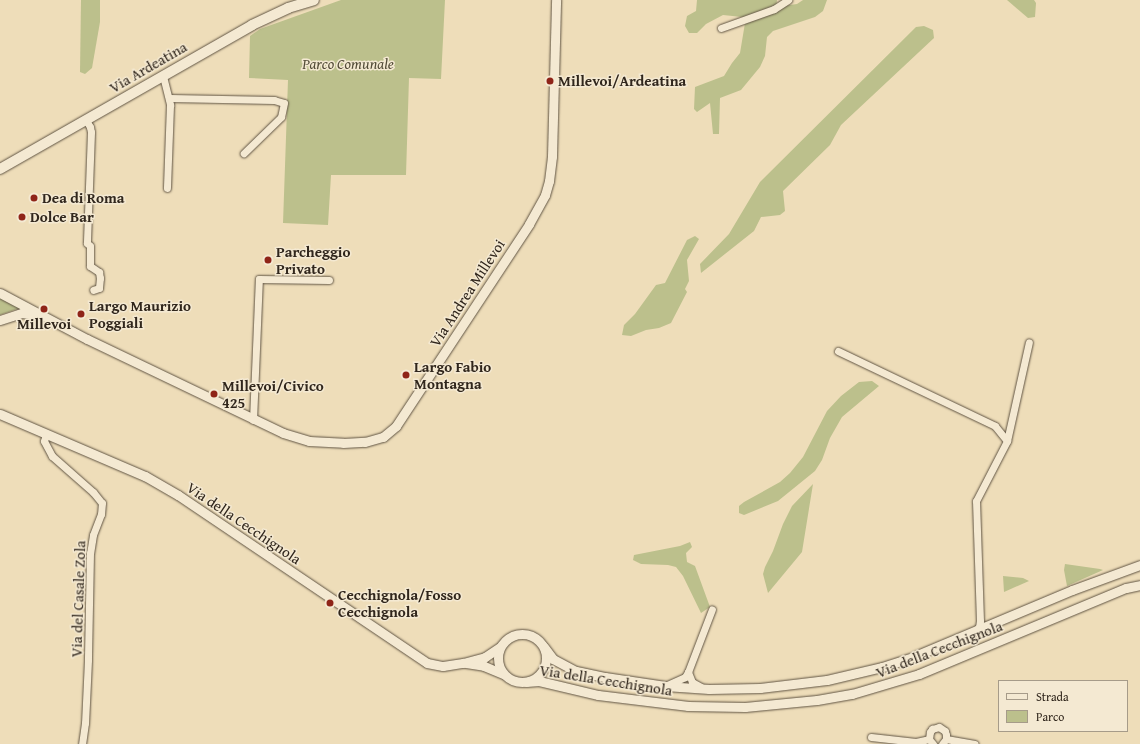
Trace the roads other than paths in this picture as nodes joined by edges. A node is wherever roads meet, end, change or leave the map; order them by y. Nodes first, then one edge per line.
1 (314, 0) edge
2 (556, 0) edge
3 (788, 0) edge
4 (721, 28) dead end
5 (163, 76) junction
6 (170, 98) junction
7 (86, 120) junction
8 (244, 153) dead end
9 (0, 169) edge
10 (167, 188) dead end
11 (329, 280) dead end
12 (92, 290) dead end
13 (0, 293) edge
14 (43, 317) junction
15 (0, 320) edge
16 (1029, 342) dead end
17 (838, 350) dead end
18 (0, 414) edge
19 (253, 420) junction
20 (46, 434) junction
21 (1007, 441) junction
22 (1140, 565) edge
23 (1140, 585) edge
24 (979, 606) junction
25 (712, 609) dead end
26 (995, 623) junction
27 (973, 633) junction
28 (500, 647) junction
29 (544, 647) junction
30 (463, 663) junction
31 (688, 672) junction
32 (503, 674) junction
33 (526, 682) junction
34 (665, 686) junction
35 (704, 688) junction
36 (872, 737) dead end
37 (944, 741) edge
38 (931, 742) edge
39 (82, 744) edge
40 (975, 744) edge

1 - 5 main road, Via Ardeatina
2 - 19 street, Via Andrea Millevoi
3 - 4 street
5 - 6 street
5 - 7 main road, Via Ardeatina
6 - 8 street
6 - 10 street
7 - 9 main road, Via Ardeatina
7 - 12 street
11 - 19 street
13 - 14 street, Via Andrea Millevoi
14 - 15 street
14 - 19 street, Via Andrea Millevoi
16 - 21 street
17 - 21 street
18 - 20 street, Via della Cecchignola
20 - 30 street, Via della Cecchignola
20 - 39 street, Via del Casale Zola
21 - 24 street
22 - 26 street, Via della Cecchignola
23 - 33 street, Via della Cecchignola
24 - 26 street
24 - 27 street
25 - 31 street
26 - 27 street, Via della Cecchignola
27 - 35 street, Via della Cecchignola
28 - 29 street
28 - 30 street, Via della Cecchignola
28 - 32 street
29 - 33 street
29 - 34 street, Via della Cecchignola
30 - 32 street, Via della Cecchignola
31 - 34 street
31 - 35 street
32 - 33 street
34 - 35 street, Via della Cecchignola
36 - 38 street
37 - 38 street
37 - 40 street

